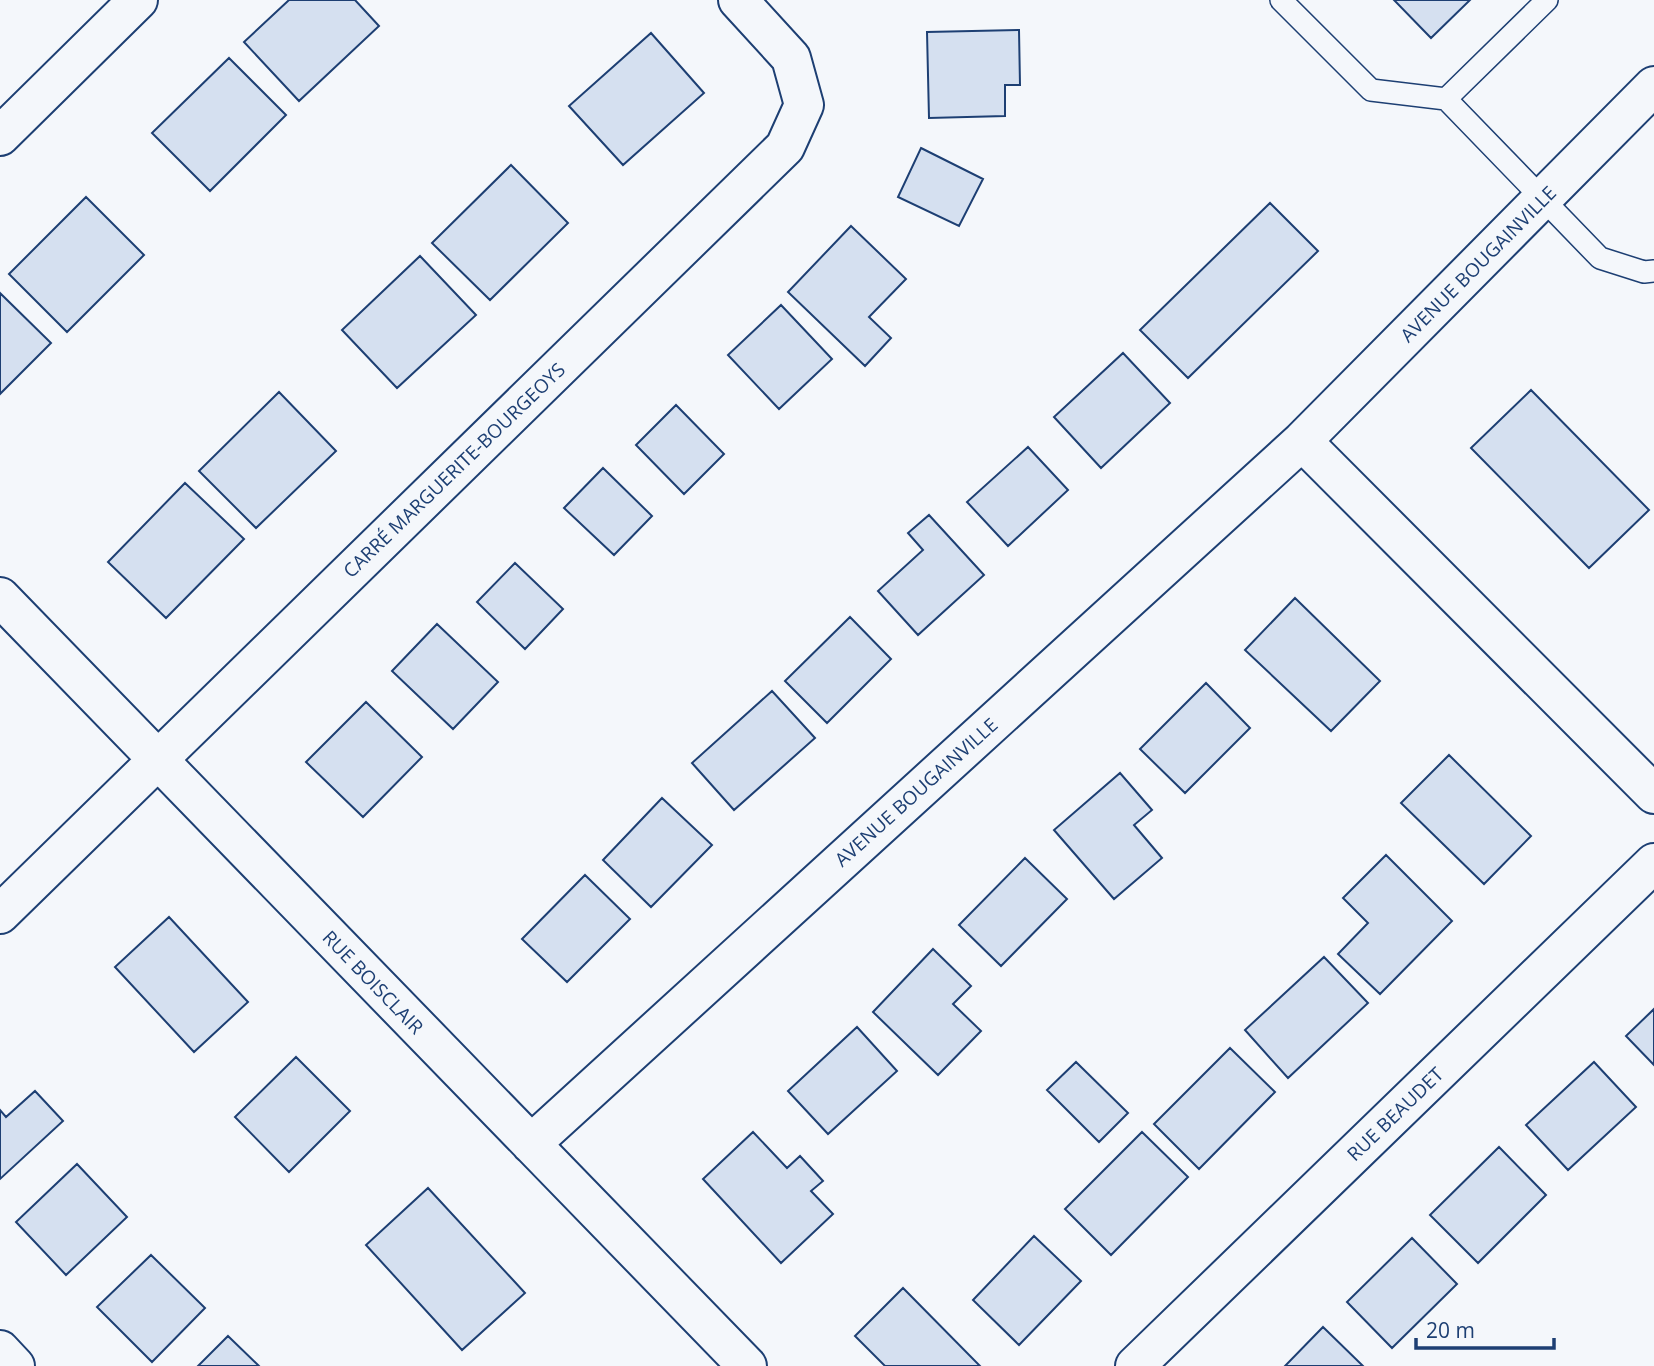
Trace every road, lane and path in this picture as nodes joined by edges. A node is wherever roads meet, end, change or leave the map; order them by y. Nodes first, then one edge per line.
1 (138, 0) edge
2 (738, 0) edge
3 (1281, 0) edge
4 (1548, 0) edge
5 (1654, 86) edge
6 (1446, 99) junction
7 (0, 136) edge
8 (1544, 200) junction
9 (1654, 271) edge
10 (1302, 441) junction
11 (0, 597) edge
12 (158, 759) junction
13 (1654, 794) edge
14 (1654, 863) edge
15 (0, 914) edge
16 (531, 1144) junction
17 (0, 1350) edge
18 (15, 1366) edge
19 (747, 1366) edge
20 (1135, 1366) edge

1 - 7 street
2 - 12 street, CARRÉ MARGUERITE-BOURGEOYS
3 - 6 lane
4 - 6 lane
5 - 8 street, AVENUE BOUGAINVILLE
6 - 8 lane
8 - 9 lane
8 - 10 street, AVENUE BOUGAINVILLE
10 - 13 street
10 - 16 street, AVENUE BOUGAINVILLE
11 - 12 street, RUE BOISCLAIR
12 - 15 street, CARRÉ MARGUERITE-BOURGEOYS
12 - 16 street, RUE BOISCLAIR
14 - 20 street, RUE BEAUDET
16 - 19 street, RUE BOISCLAIR
17 - 18 street

